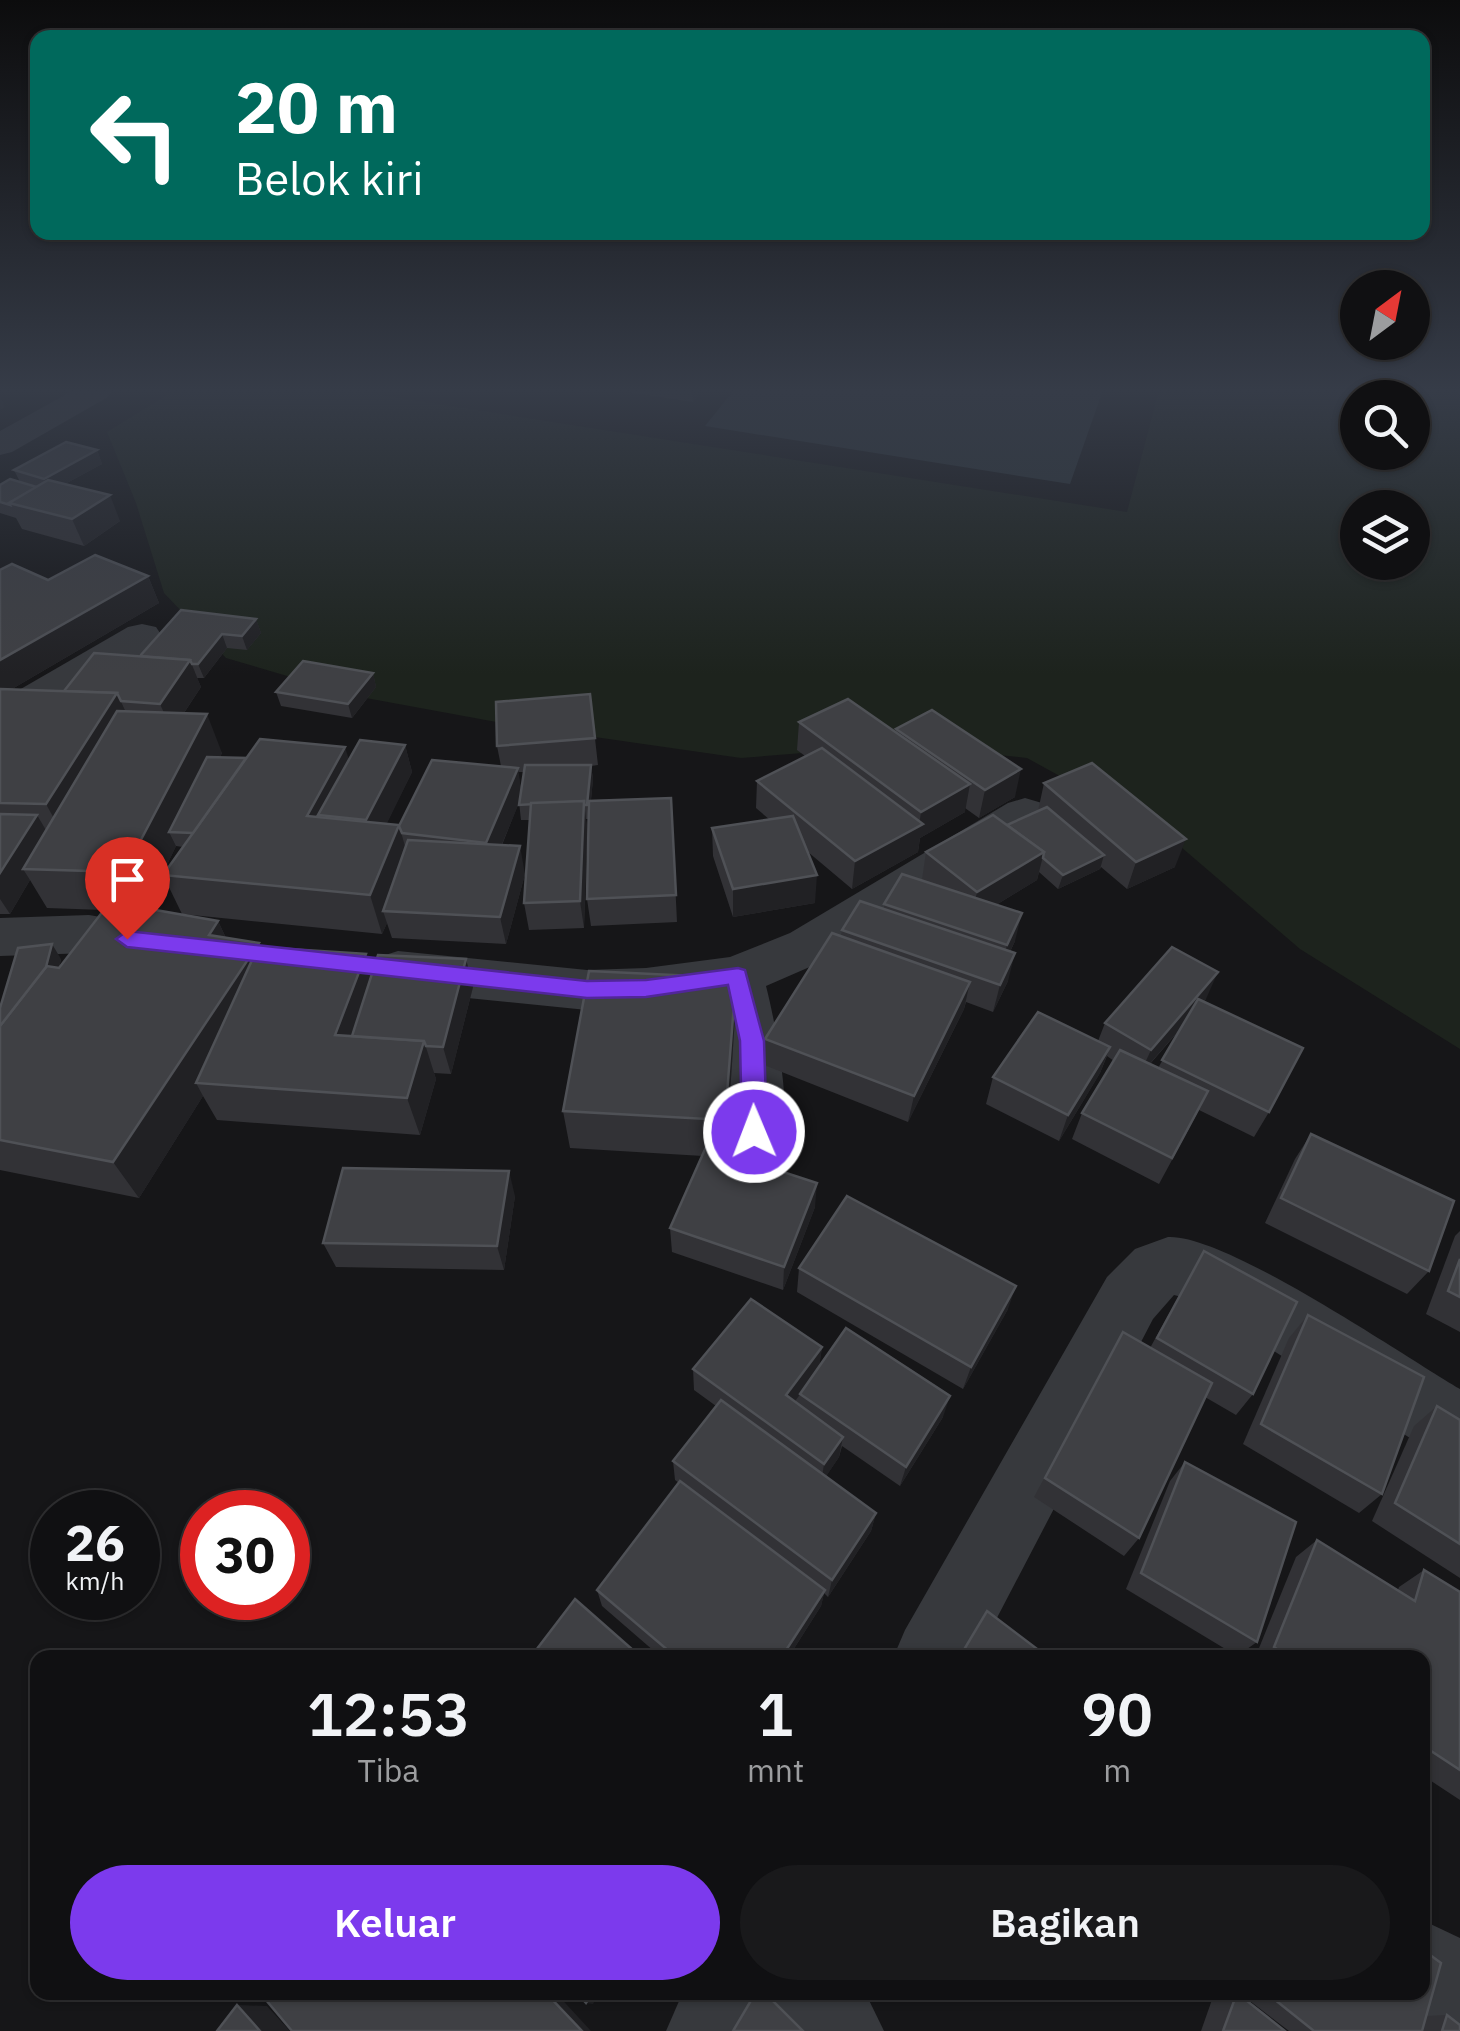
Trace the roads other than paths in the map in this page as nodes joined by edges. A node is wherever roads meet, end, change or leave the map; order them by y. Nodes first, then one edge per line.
1 (142, 636) dead end
2 (0, 719) edge
3 (1025, 814) edge
4 (0, 937) edge
5 (204, 948) edge
6 (356, 966) edge
7 (738, 976) junction
8 (755, 1161) edge
9 (1460, 1429) edge
10 (972, 1629) edge
11 (1430, 1973) edge
12 (1460, 1997) edge
13 (733, 2000) edge
14 (806, 2000) edge
15 (713, 2031) edge
16 (837, 2031) edge

1 - 2 street
3 - 7 street
4 - 5 street
6 - 7 street
7 - 8 street
9 - 10 street
11 - 12 street
13 - 15 street
14 - 16 street

